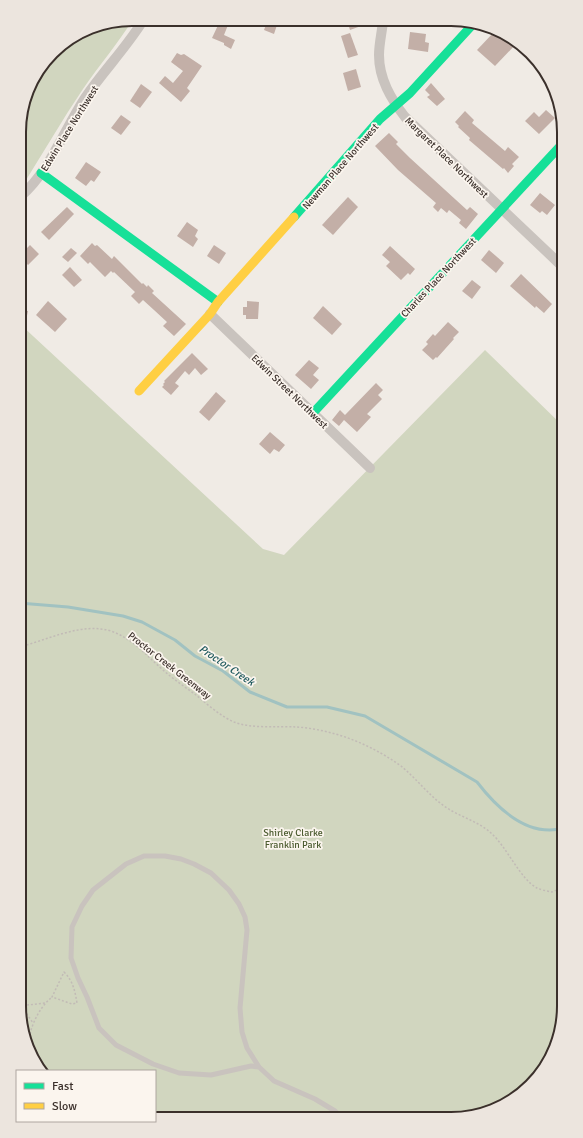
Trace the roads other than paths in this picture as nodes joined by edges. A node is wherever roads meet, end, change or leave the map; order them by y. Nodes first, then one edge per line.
1 (140, 26) edge
2 (382, 26) edge
3 (470, 28) edge
4 (397, 106) junction
5 (557, 149) edge
6 (41, 173) junction
7 (26, 190) edge
8 (501, 208) junction
9 (557, 261) edge
10 (218, 302) junction
11 (210, 314) junction
12 (139, 391) dead end
13 (313, 413) junction
14 (370, 468) dead end
15 (259, 1067) junction
16 (336, 1112) edge

1 - 6 street, Edwin Place Northwest
2 - 4 street, Margaret Place Northwest
3 - 4 street, Newman Place Northwest
4 - 8 street, Margaret Place Northwest
4 - 10 street, Newman Place Northwest
5 - 8 street, Charles Place Northwest
6 - 7 street, Edwin Place Northwest
6 - 10 street
8 - 9 street, Margaret Place Northwest
8 - 13 street, Charles Place Northwest
10 - 11 street, Newman Place Northwest
11 - 12 street, Newman Place Northwest
11 - 13 street, Edwin Street Northwest
13 - 14 street, Edwin Street Northwest
15 - 15 lane
15 - 16 lane

